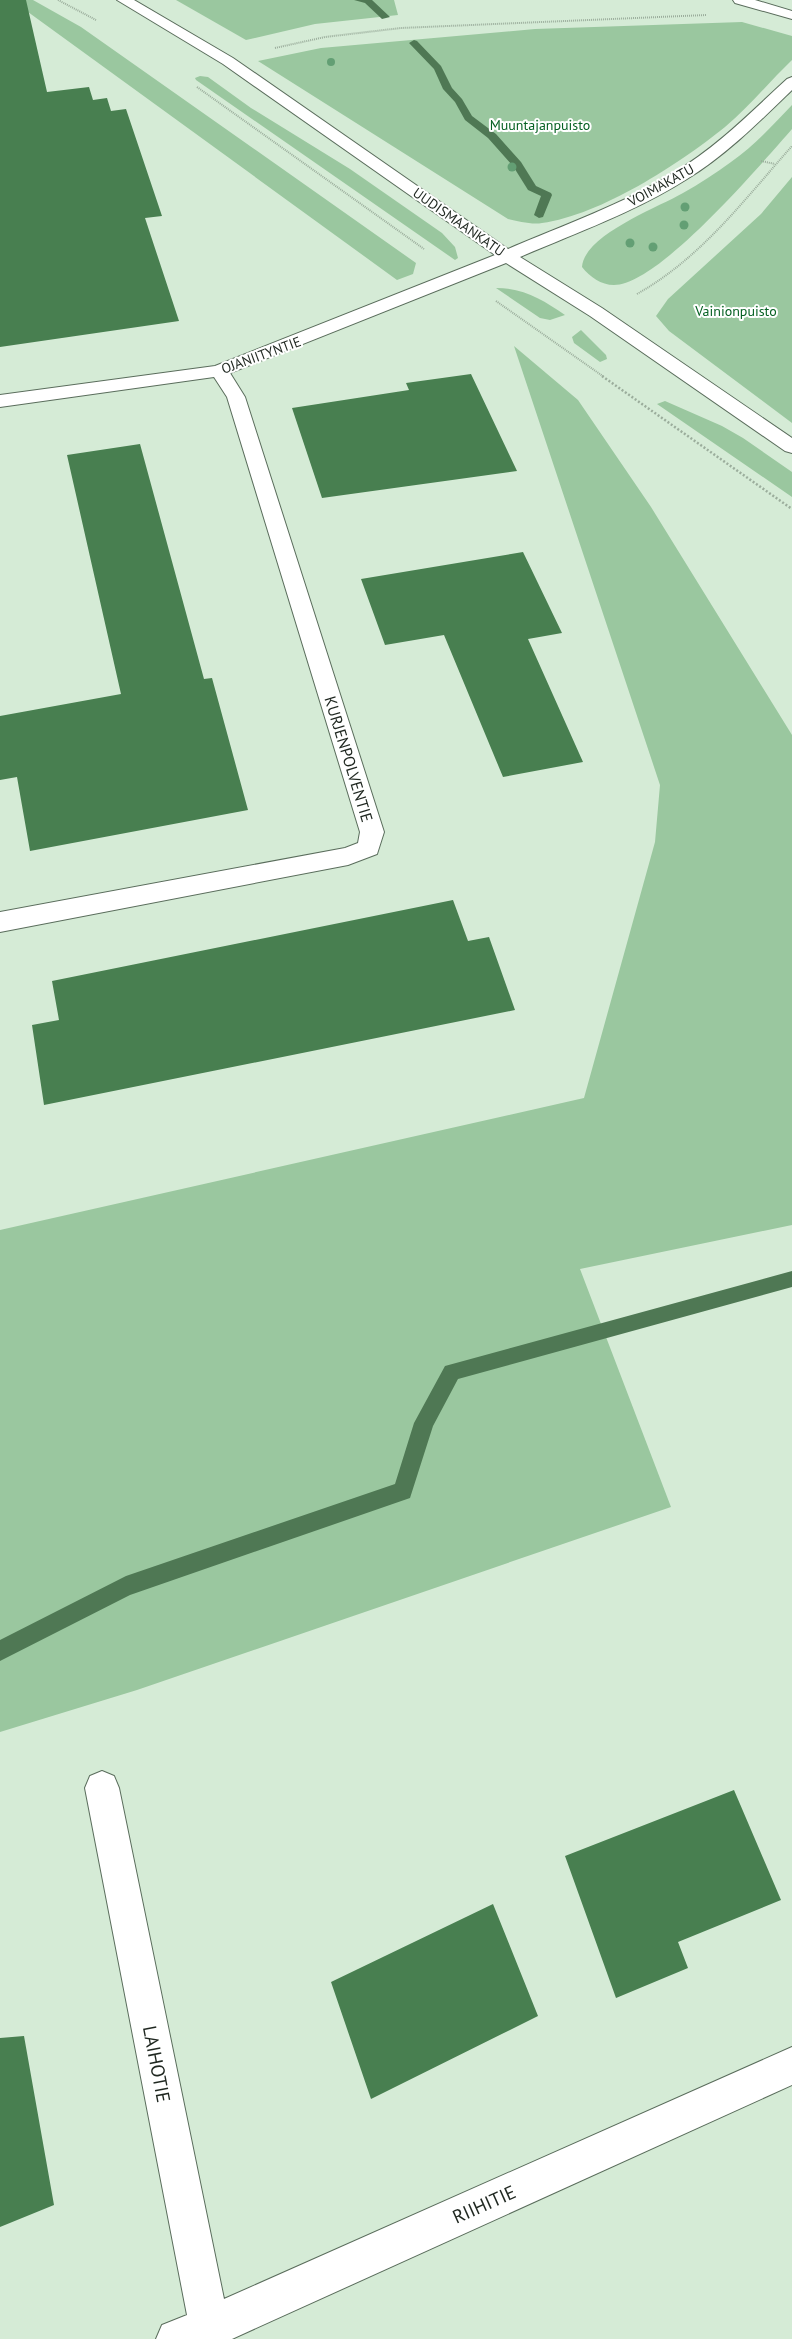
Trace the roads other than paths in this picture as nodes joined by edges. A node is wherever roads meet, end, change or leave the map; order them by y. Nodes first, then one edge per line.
1 (124, 0) edge
2 (740, 0) edge
3 (792, 14) edge
4 (792, 82) edge
5 (508, 257) junction
6 (219, 371) junction
7 (0, 401) edge
8 (792, 447) edge
9 (0, 922) edge
10 (102, 1788) dead end
11 (792, 2066) edge
12 (199, 2335) edge

1 - 5 street, UUDISMAANKATU
2 - 3 street
4 - 5 street, VOIMAKATU
5 - 6 street, OJANIITYNTIE
5 - 8 street, UUDISMAANKATU
6 - 7 street, OJANIITYNTIE
6 - 9 street, KURJENPOLVENTIE
10 - 12 street, LAIHOTIE
11 - 12 street, RIIHITIE

